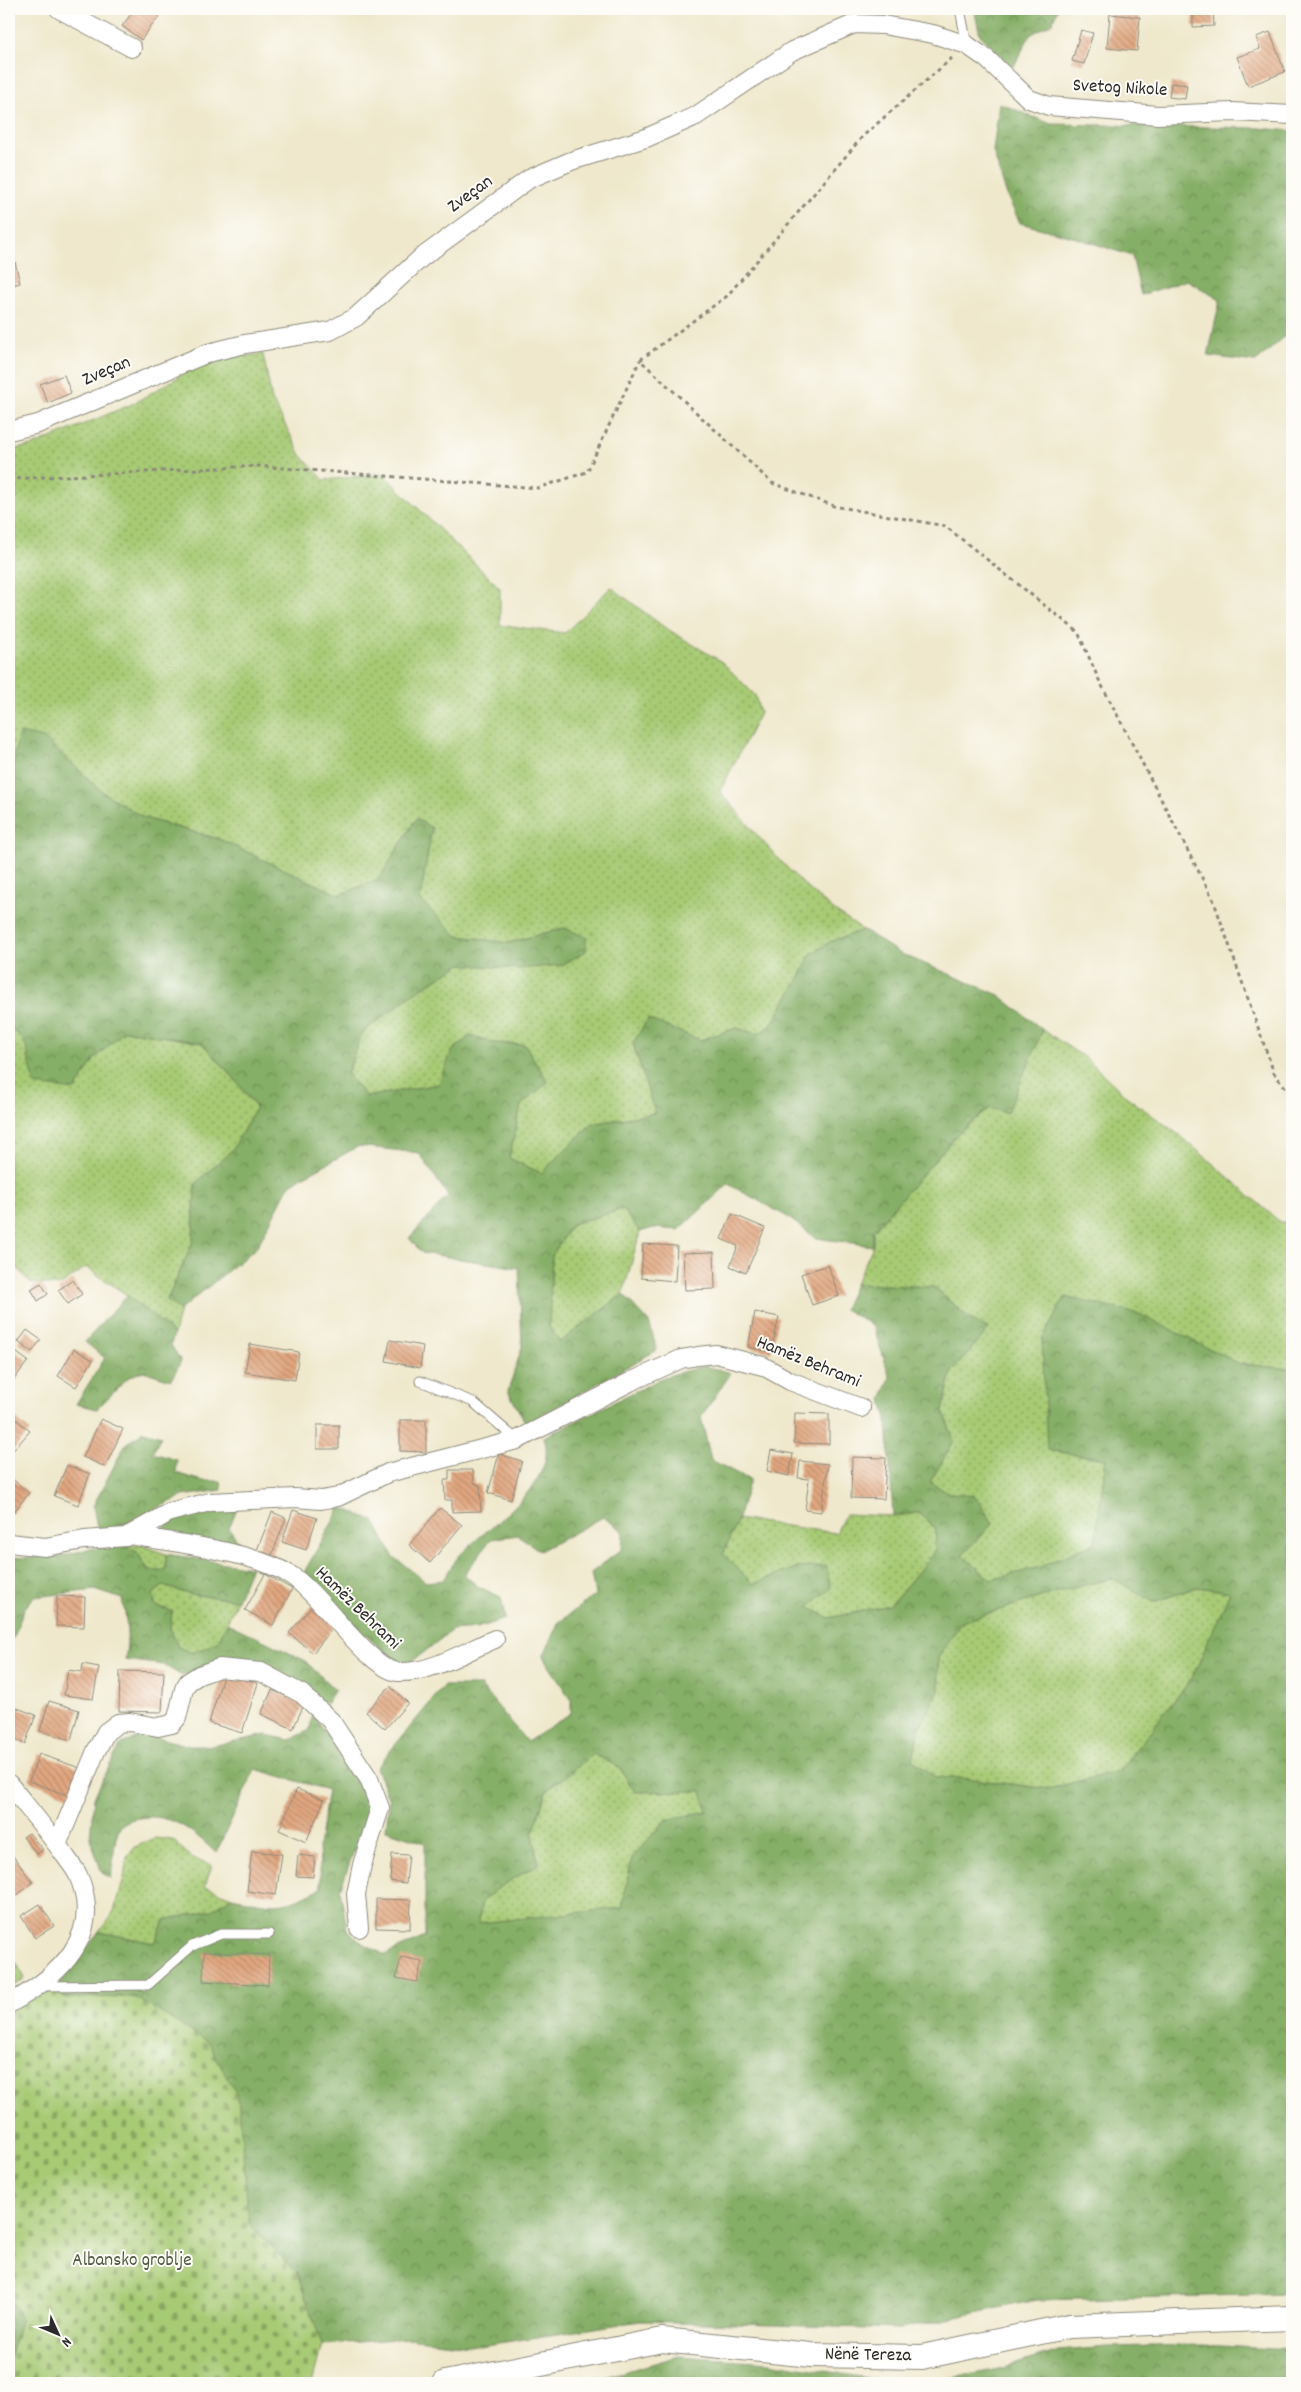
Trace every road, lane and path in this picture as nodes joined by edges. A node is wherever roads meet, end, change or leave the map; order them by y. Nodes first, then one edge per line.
1 (59, 9) edge
2 (960, 9) edge
3 (967, 45) junction
4 (132, 48) dead end
5 (1292, 115) edge
6 (640, 360) junction
7 (9, 431) edge
8 (9, 479) edge
9 (1292, 1096) edge
10 (420, 1381) dead end
11 (861, 1408) dead end
12 (517, 1440) junction
13 (129, 1535) junction
14 (9, 1543) edge
15 (495, 1639) dead end
16 (10, 1787) edge
17 (57, 1845) junction
18 (359, 1928) dead end
19 (269, 1934) dead end
20 (36, 1986) junction
21 (9, 2004) edge
22 (1292, 2318) edge
23 (445, 2383) edge

1 - 4 street
2 - 3 lane
3 - 5 street, Svetog Nikole
3 - 6 path
3 - 7 street, Zveçan
6 - 8 path
6 - 9 path
10 - 12 lane
11 - 12 street, Hamëz Behrami
12 - 13 street, Hamëz Behrami
13 - 14 street, Hamëz Behrami
13 - 15 street, Hamëz Behrami
16 - 17 street
17 - 18 street
17 - 20 street
19 - 20 lane
20 - 21 street
22 - 23 main road, Nënë Tereza

